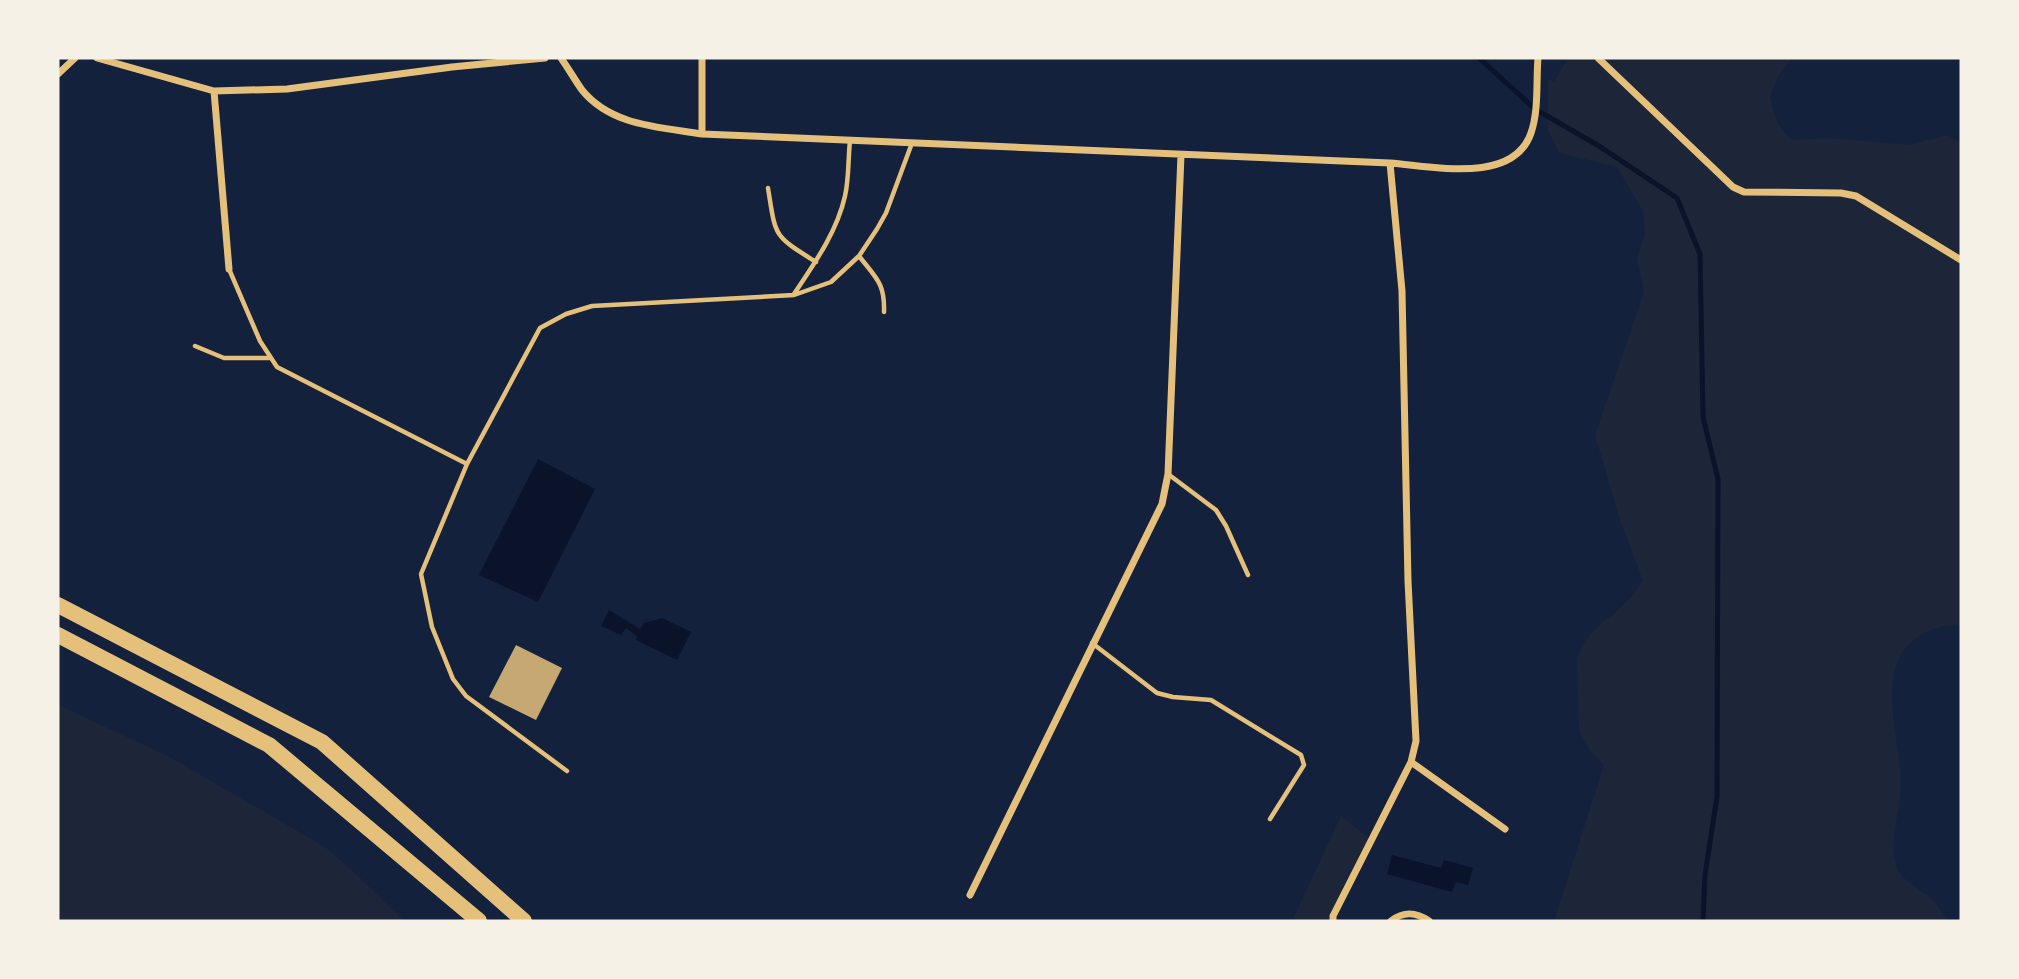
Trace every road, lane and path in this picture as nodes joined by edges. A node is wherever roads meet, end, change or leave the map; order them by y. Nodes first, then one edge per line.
1 (75, 58) edge
2 (97, 58) edge
3 (545, 58) edge
4 (561, 58) edge
5 (702, 58) edge
6 (1538, 58) edge
7 (1598, 58) edge
8 (58, 74) edge
9 (214, 92) junction
10 (702, 134) junction
11 (850, 141) junction
12 (912, 143) junction
13 (1181, 155) junction
14 (1390, 163) junction
15 (768, 188) dead end
16 (859, 256) junction
17 (1961, 260) edge
18 (816, 262) junction
19 (229, 269) joint
20 (794, 295) junction
21 (884, 312) dead end
22 (195, 346) dead end
23 (270, 358) junction
24 (467, 464) junction
25 (1168, 474) junction
26 (1248, 575) dead end
27 (58, 606) edge
28 (58, 635) edge
29 (1091, 643) junction
30 (1411, 762) junction
31 (567, 771) dead end
32 (1270, 820) dead end
33 (1505, 828) dead end
34 (970, 895) dead end
35 (478, 921) edge
36 (524, 921) edge
37 (1333, 921) edge
38 (1391, 921) edge
39 (1429, 921) edge

1 - 8 street
2 - 9 street
3 - 9 street
4 - 10 street
5 - 10 street
6 - 14 street
7 - 17 street
9 - 19 street
10 - 11 street
11 - 12 street
11 - 18 lane
12 - 13 street
12 - 16 lane
13 - 14 street
13 - 25 street
14 - 30 street
15 - 18 lane
16 - 20 lane
16 - 21 lane
18 - 20 lane
19 - 23 lane
20 - 24 lane
22 - 23 lane
23 - 24 lane
24 - 31 lane
25 - 26 lane
25 - 29 street
27 - 36 highway
28 - 35 highway
29 - 32 lane
29 - 34 street
30 - 33 street
30 - 37 street
38 - 39 street

